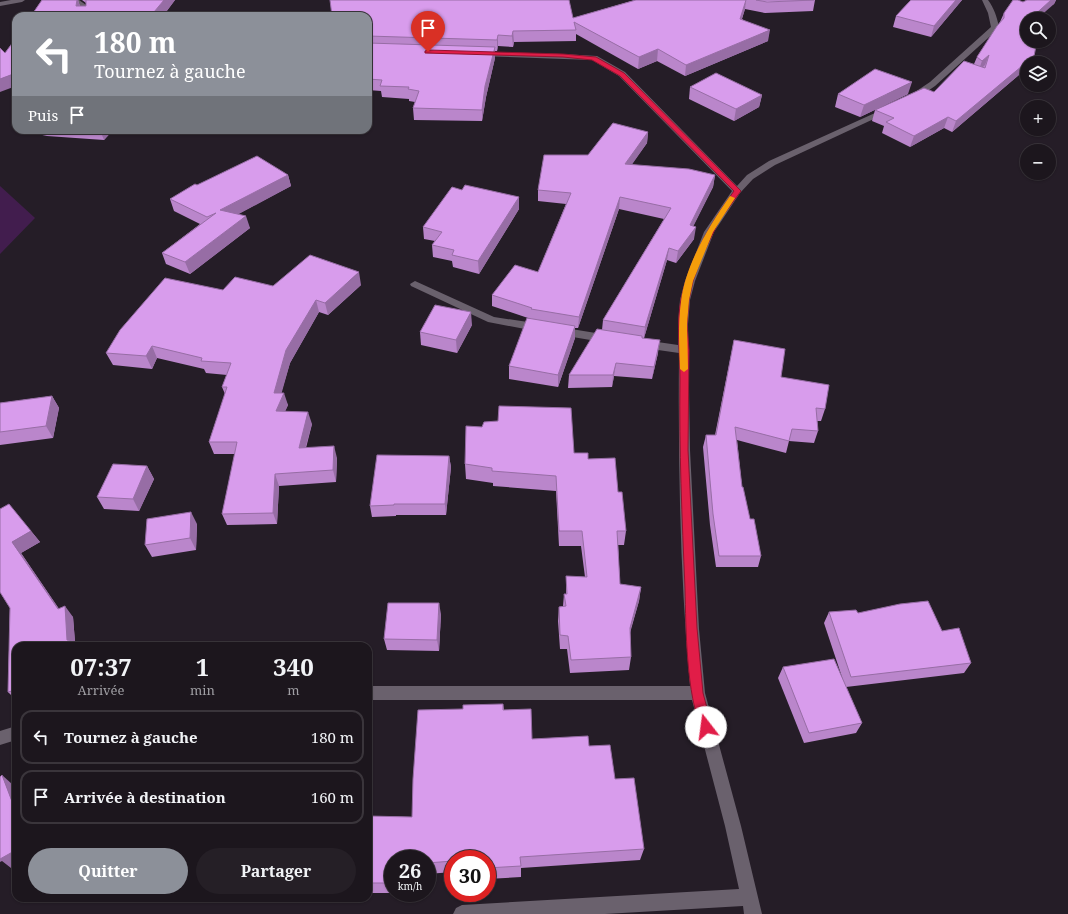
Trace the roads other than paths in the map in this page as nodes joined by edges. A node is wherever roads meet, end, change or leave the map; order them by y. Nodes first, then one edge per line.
1 (22, 0) edge
2 (74, 0) edge
3 (985, 0) edge
4 (0, 4) edge
5 (86, 12) edge
6 (472, 53) edge
7 (737, 191) junction
8 (415, 284) dead end
9 (618, 341) edge
10 (633, 343) edge
11 (684, 350) junction
12 (698, 693) junction
13 (372, 694) edge
14 (12, 734) edge
15 (0, 738) edge
16 (749, 897) junction
17 (462, 914) edge
18 (753, 914) edge

1 - 4 street
2 - 5 street
3 - 7 street
6 - 7 street
7 - 11 street
8 - 9 street
10 - 11 street
11 - 12 street
12 - 13 street
12 - 16 street
14 - 15 street
16 - 17 street
16 - 18 street

